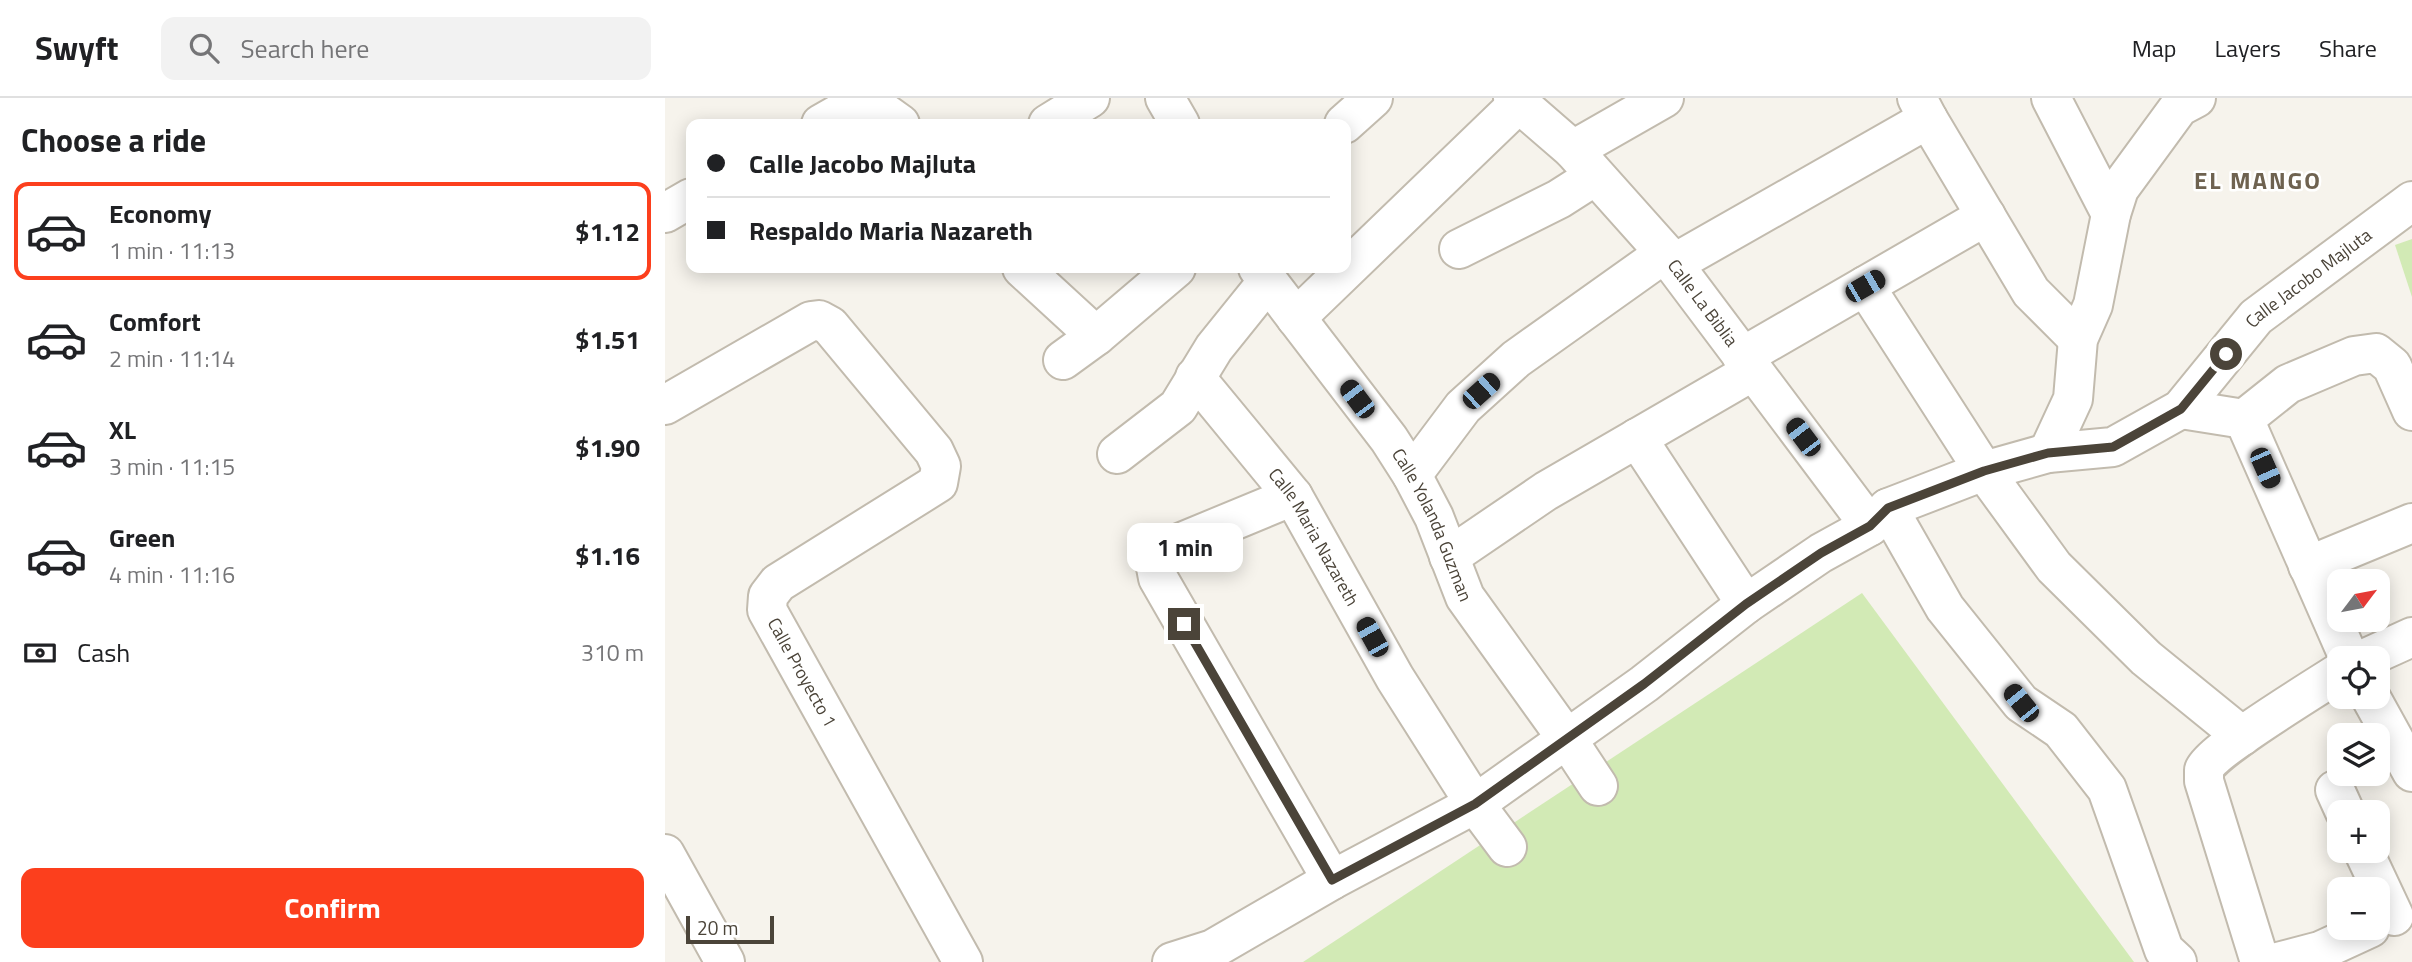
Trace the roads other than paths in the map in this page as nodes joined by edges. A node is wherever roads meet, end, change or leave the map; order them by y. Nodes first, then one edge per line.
1 (865, 98) edge
2 (1090, 98) edge
3 (1165, 98) edge
4 (1373, 98) edge
5 (2051, 98) edge
6 (2196, 98) edge
7 (1662, 99) edge
8 (1516, 100) edge
9 (1923, 109) edge
10 (2161, 111) edge
11 (829, 119) edge
12 (893, 119) edge
13 (1056, 119) edge
14 (1177, 119) edge
15 (1350, 119) edge
16 (1584, 163) junction
17 (686, 201) edge
18 (2412, 201) edge
19 (665, 213) edge
20 (2111, 214) junction
21 (1986, 216) junction
22 (1459, 249) dead end
23 (1669, 259) junction
24 (1351, 264) edge
25 (1027, 273) edge
26 (1163, 273) edge
27 (1341, 273) edge
28 (1263, 274) edge
29 (1865, 286) junction
30 (1296, 318) junction
31 (1096, 337) junction
32 (2078, 339) junction
33 (1063, 360) dead end
34 (1748, 364) junction
35 (1195, 377) junction
36 (665, 405) edge
37 (2181, 409) junction
38 (2412, 411) edge
39 (2244, 419) junction
40 (1637, 438) junction
41 (2048, 453) junction
42 (1117, 454) dead end
43 (1984, 471) junction
44 (1412, 475) junction
45 (1293, 496) junction
46 (1879, 517) junction
47 (2412, 523) edge
48 (1448, 557) junction
49 (2308, 566) junction
50 (1746, 604) junction
51 (2412, 638) edge
52 (2344, 646) edge
53 (2390, 648) edge
54 (2327, 680) edge
55 (2377, 709) edge
56 (2242, 736) junction
57 (1567, 739) junction
58 (2412, 772) edge
59 (1598, 786) dead end
60 (1475, 804) junction
61 (1507, 847) dead end
62 (665, 854) edge
63 (1332, 880) junction
64 (2343, 940) edge
65 (725, 962) edge
66 (963, 962) edge
67 (1172, 962) edge
68 (2177, 962) edge
69 (2260, 962) edge
70 (2279, 962) edge

1 - 11 street
1 - 12 street
2 - 13 street
3 - 14 street
4 - 15 street
5 - 20 street
6 - 10 street
7 - 16 street
8 - 16 street, Calle La Biblia
8 - 24 street
9 - 21 street
9 - 23 street
10 - 20 street
16 - 22 street
16 - 23 street, Calle La Biblia
17 - 19 street
18 - 37 street, Calle Jacobo Majluta
20 - 32 street
21 - 29 street
21 - 32 street
23 - 34 street, Calle La Biblia
23 - 44 street
25 - 31 street
26 - 31 street
27 - 30 street
28 - 30 street, Calle Yolanda Guzman
28 - 35 street
29 - 34 street
29 - 43 street
30 - 44 street, Calle Yolanda Guzman
31 - 33 street
32 - 41 street
34 - 40 street
34 - 46 street, Calle La Biblia
35 - 42 street
35 - 45 street, Calle Maria Nazareth
36 - 66 street, Calle Proyecto 1
37 - 39 street
37 - 41 street, Calle Jacobo Majluta
38 - 39 street
39 - 49 street
40 - 48 street
40 - 50 street
41 - 43 street, Calle Jacobo Majluta
43 - 46 street, Calle Jacobo Majluta
43 - 56 street
44 - 48 street, Calle Yolanda Guzman
45 - 60 street, Calle Maria Nazareth
45 - 63 street
46 - 50 street, Calle Jacobo Majluta
46 - 68 street, Calle La Biblia
47 - 49 street
48 - 57 street, Calle Yolanda Guzman
49 - 52 street
50 - 57 street, Calle Jacobo Majluta
51 - 53 street
54 - 56 street
55 - 58 street
56 - 69 street
57 - 59 street, Calle Yolanda Guzman
57 - 60 street, Calle Jacobo Majluta
60 - 61 street, Calle Maria Nazareth
60 - 63 street, Calle Jacobo Majluta
62 - 65 street
63 - 67 street, Calle Jacobo Majluta
64 - 70 street

